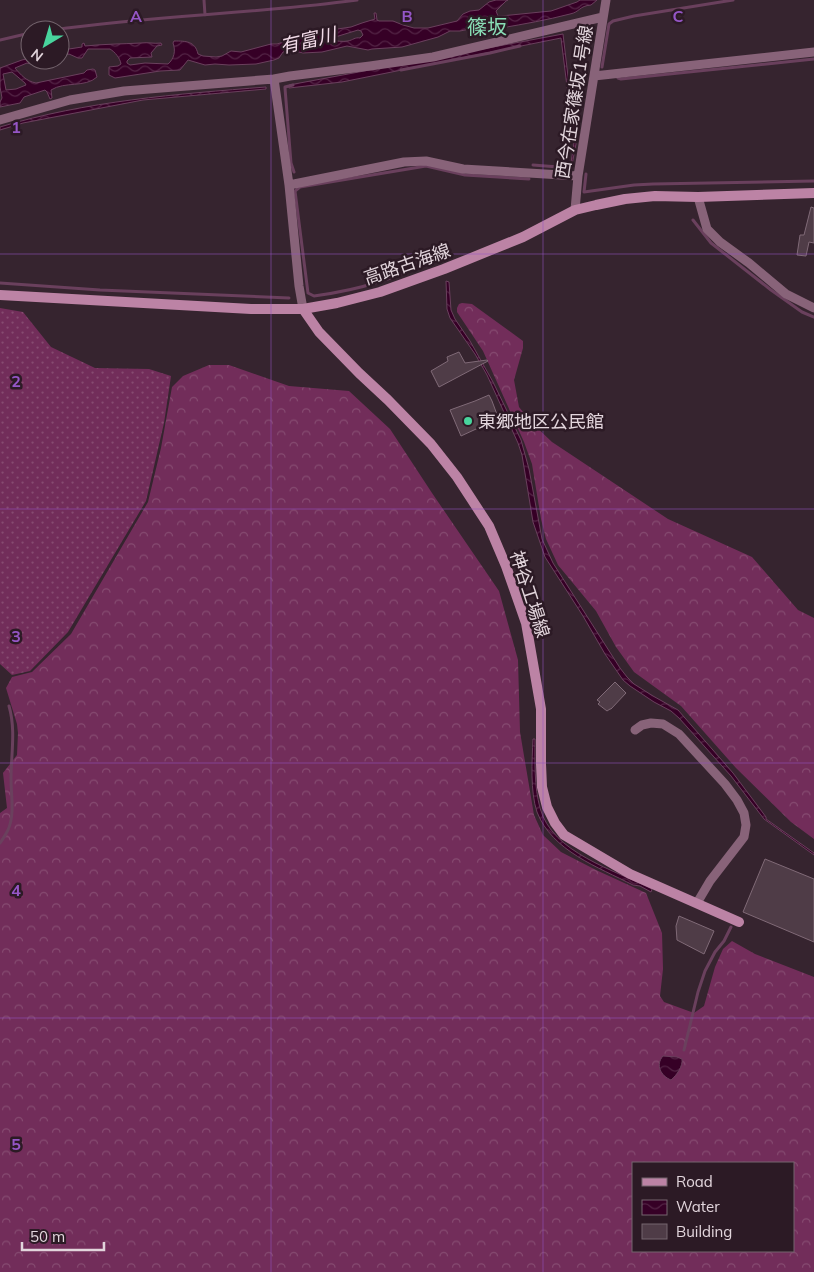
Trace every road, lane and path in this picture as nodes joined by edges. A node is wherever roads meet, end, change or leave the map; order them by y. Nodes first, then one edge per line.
1 (605, 3) edge
2 (603, 17) junction
3 (814, 52) edge
4 (594, 76) junction
5 (274, 79) junction
6 (0, 120) edge
7 (578, 176) junction
8 (289, 185) junction
9 (814, 193) edge
10 (698, 196) junction
11 (575, 210) junction
12 (0, 295) edge
13 (814, 308) edge
14 (303, 310) junction
15 (635, 730) dead end
16 (697, 903) junction
17 (739, 922) dead end

1 - 2 street, 西今在家篠坂1号線
2 - 4 street, 西今在家篠坂1号線
2 - 5 street
3 - 4 street
4 - 7 street, 西今在家篠坂1号線
5 - 6 street
5 - 8 street
7 - 8 street
7 - 11 street, 西今在家篠坂1号線
8 - 14 street
9 - 10 main road, 高路古海線
10 - 11 main road, 高路古海線
10 - 13 street
11 - 14 main road, 高路古海線
12 - 14 main road, 高路古海線
14 - 16 main road, 神谷工場線
15 - 16 street
16 - 17 main road, 神谷工場線

